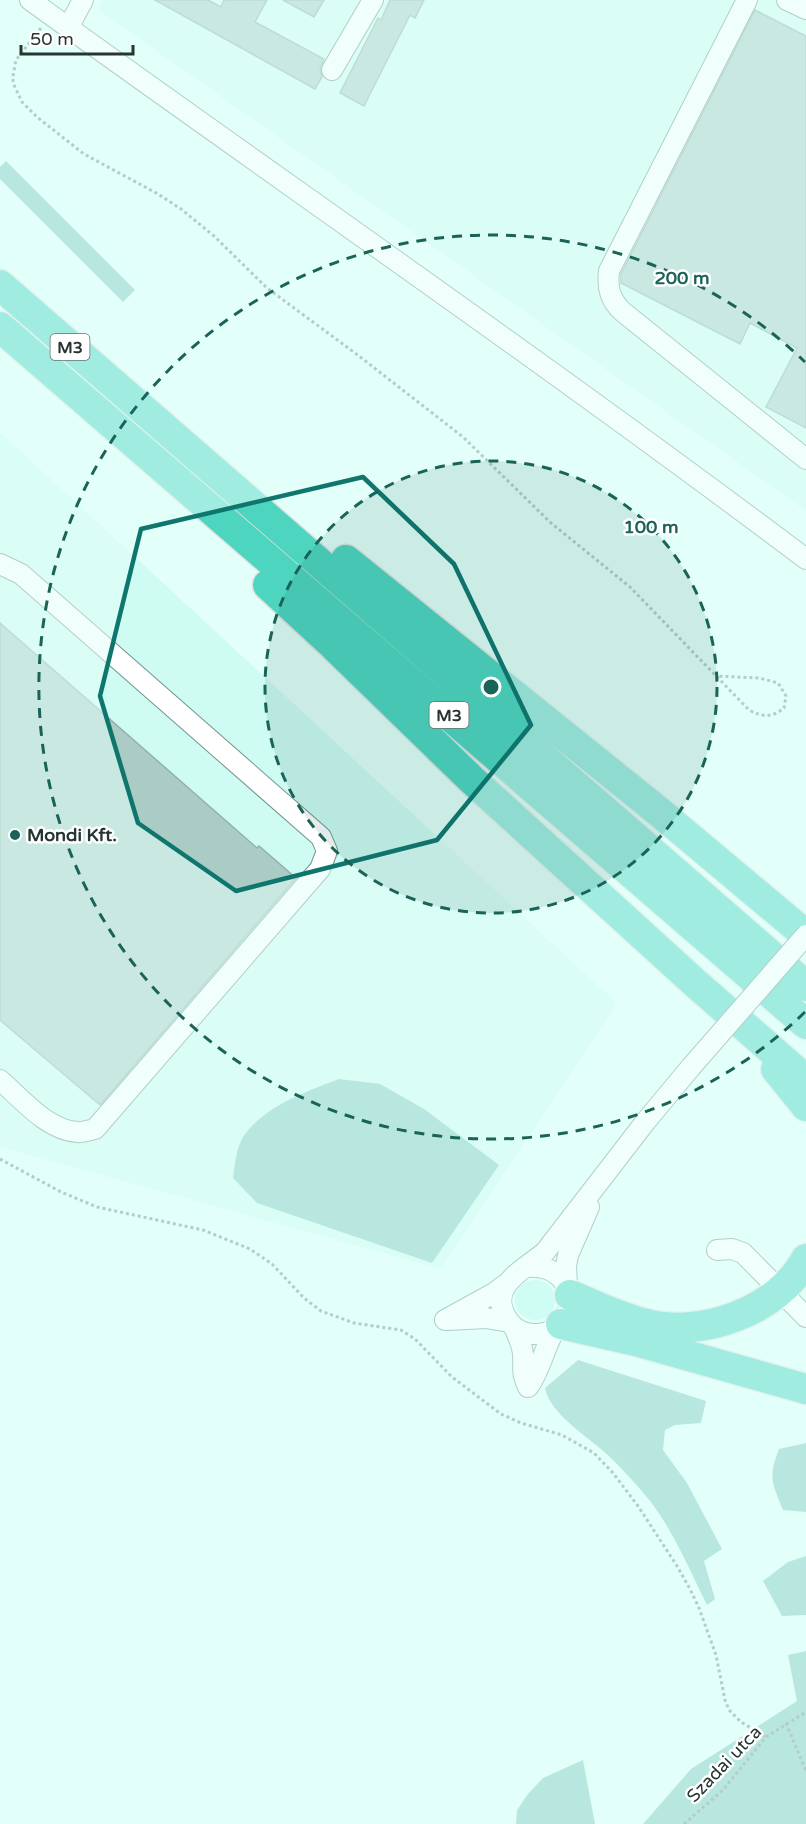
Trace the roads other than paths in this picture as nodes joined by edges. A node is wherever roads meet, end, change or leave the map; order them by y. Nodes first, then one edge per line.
1 (30, 0) edge
2 (83, 0) edge
3 (373, 0) edge
4 (747, 0) edge
5 (787, 0) edge
6 (806, 9) edge
7 (68, 28) junction
8 (332, 70) dead end
9 (0, 285) edge
10 (0, 327) edge
11 (91, 406) junction
12 (141, 409) junction
13 (806, 459) edge
14 (806, 559) edge
15 (0, 564) edge
16 (806, 935) edge
17 (694, 982) junction
18 (806, 986) edge
19 (806, 1024) edge
20 (0, 1080) edge
21 (806, 1080) edge
22 (806, 1106) edge
23 (605, 1175) junction
24 (717, 1250) dead end
25 (806, 1259) edge
26 (527, 1267) junction
27 (506, 1284) junction
28 (780, 1289) junction
29 (568, 1290) junction
30 (806, 1317) edge
31 (512, 1324) junction
32 (559, 1326) junction
33 (806, 1389) edge

1 - 7 street
2 - 7 street
3 - 8 street
4 - 13 street
5 - 6 street
7 - 14 street
9 - 12 highway, M3
10 - 11 highway, M3
11 - 17 highway
11 - 19 highway, M3
12 - 16 highway
12 - 18 highway, M3
15 - 20 street
16 - 23 street, bridge
17 - 21 highway
17 - 22 highway
23 - 26 street
23 - 29 street
24 - 28 street
25 - 28 highway
26 - 27 street
26 - 29 street
27 - 31 street
27 - 31 street
28 - 29 highway
28 - 30 street
29 - 32 street
31 - 32 street
31 - 32 street
32 - 33 highway

